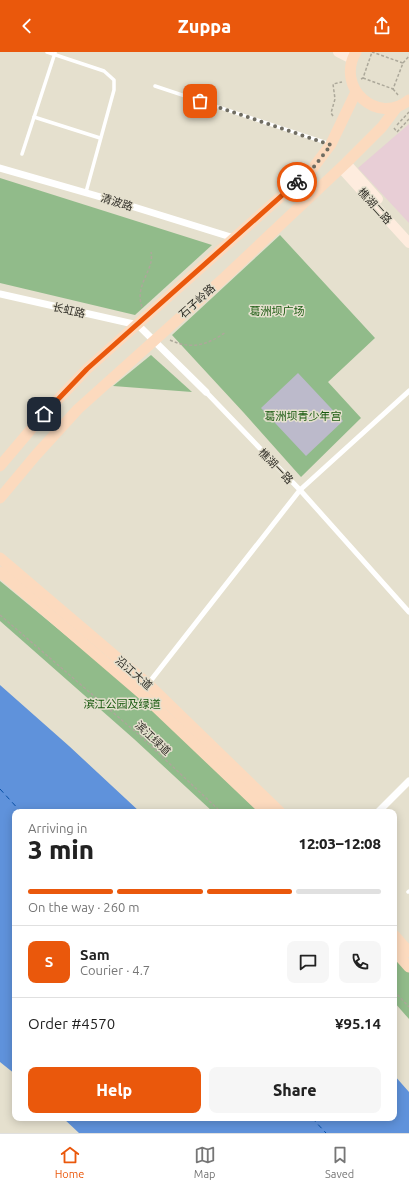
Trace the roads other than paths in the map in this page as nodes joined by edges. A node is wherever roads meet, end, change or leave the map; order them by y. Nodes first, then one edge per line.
1 (47, 52) edge
2 (338, 52) edge
3 (54, 53) edge
4 (354, 56) edge
5 (155, 86) dead end
6 (356, 92) junction
7 (409, 100) edge
8 (397, 107) junction
9 (34, 117) junction
10 (100, 138) junction
11 (331, 145) junction
12 (22, 154) dead end
13 (344, 166) junction
14 (0, 168) edge
15 (86, 192) junction
16 (409, 233) edge
17 (234, 238) junction
18 (409, 243) edge
19 (0, 294) edge
20 (138, 325) junction
21 (153, 341) junction
22 (409, 391) edge
23 (206, 392) joint
24 (0, 466) edge
25 (300, 490) junction
26 (0, 498) edge
27 (0, 558) edge
28 (0, 572) edge
29 (409, 612) edge
30 (148, 684) junction
31 (409, 781) edge
32 (263, 809) edge
33 (277, 809) edge
34 (381, 809) edge
35 (397, 938) edge
36 (409, 952) edge
37 (397, 953) edge
38 (409, 967) edge

1 - 3 lane
2 - 4 main road
3 - 9 lane
3 - 10 lane
4 - 6 main road
5 - 11 lane
6 - 8 main road
6 - 11 main road, 石子岭路
7 - 8 main road
8 - 13 main road, 石子岭路
9 - 10 lane
9 - 12 lane
10 - 15 lane
11 - 17 main road, 石子岭路
13 - 16 main road, 樵湖二路
13 - 18 main road, 樵湖二路
13 - 21 main road, 石子岭路
14 - 15 street, 清波路
15 - 17 street, 清波路
17 - 20 main road, 石子岭路
19 - 20 street, 长虹路
20 - 21 street, 樵湖一路
20 - 24 main road, 石子岭路
21 - 23 street, 樵湖一路
21 - 26 main road, 石子岭路
22 - 25 street
23 - 25 street, 樵湖一路
25 - 29 street, 樵湖一路
25 - 30 street
27 - 30 main road, 沿江大道
28 - 32 main road, 沿江大道
30 - 33 main road, 沿江大道
31 - 34 street
35 - 36 main road
37 - 38 main road

